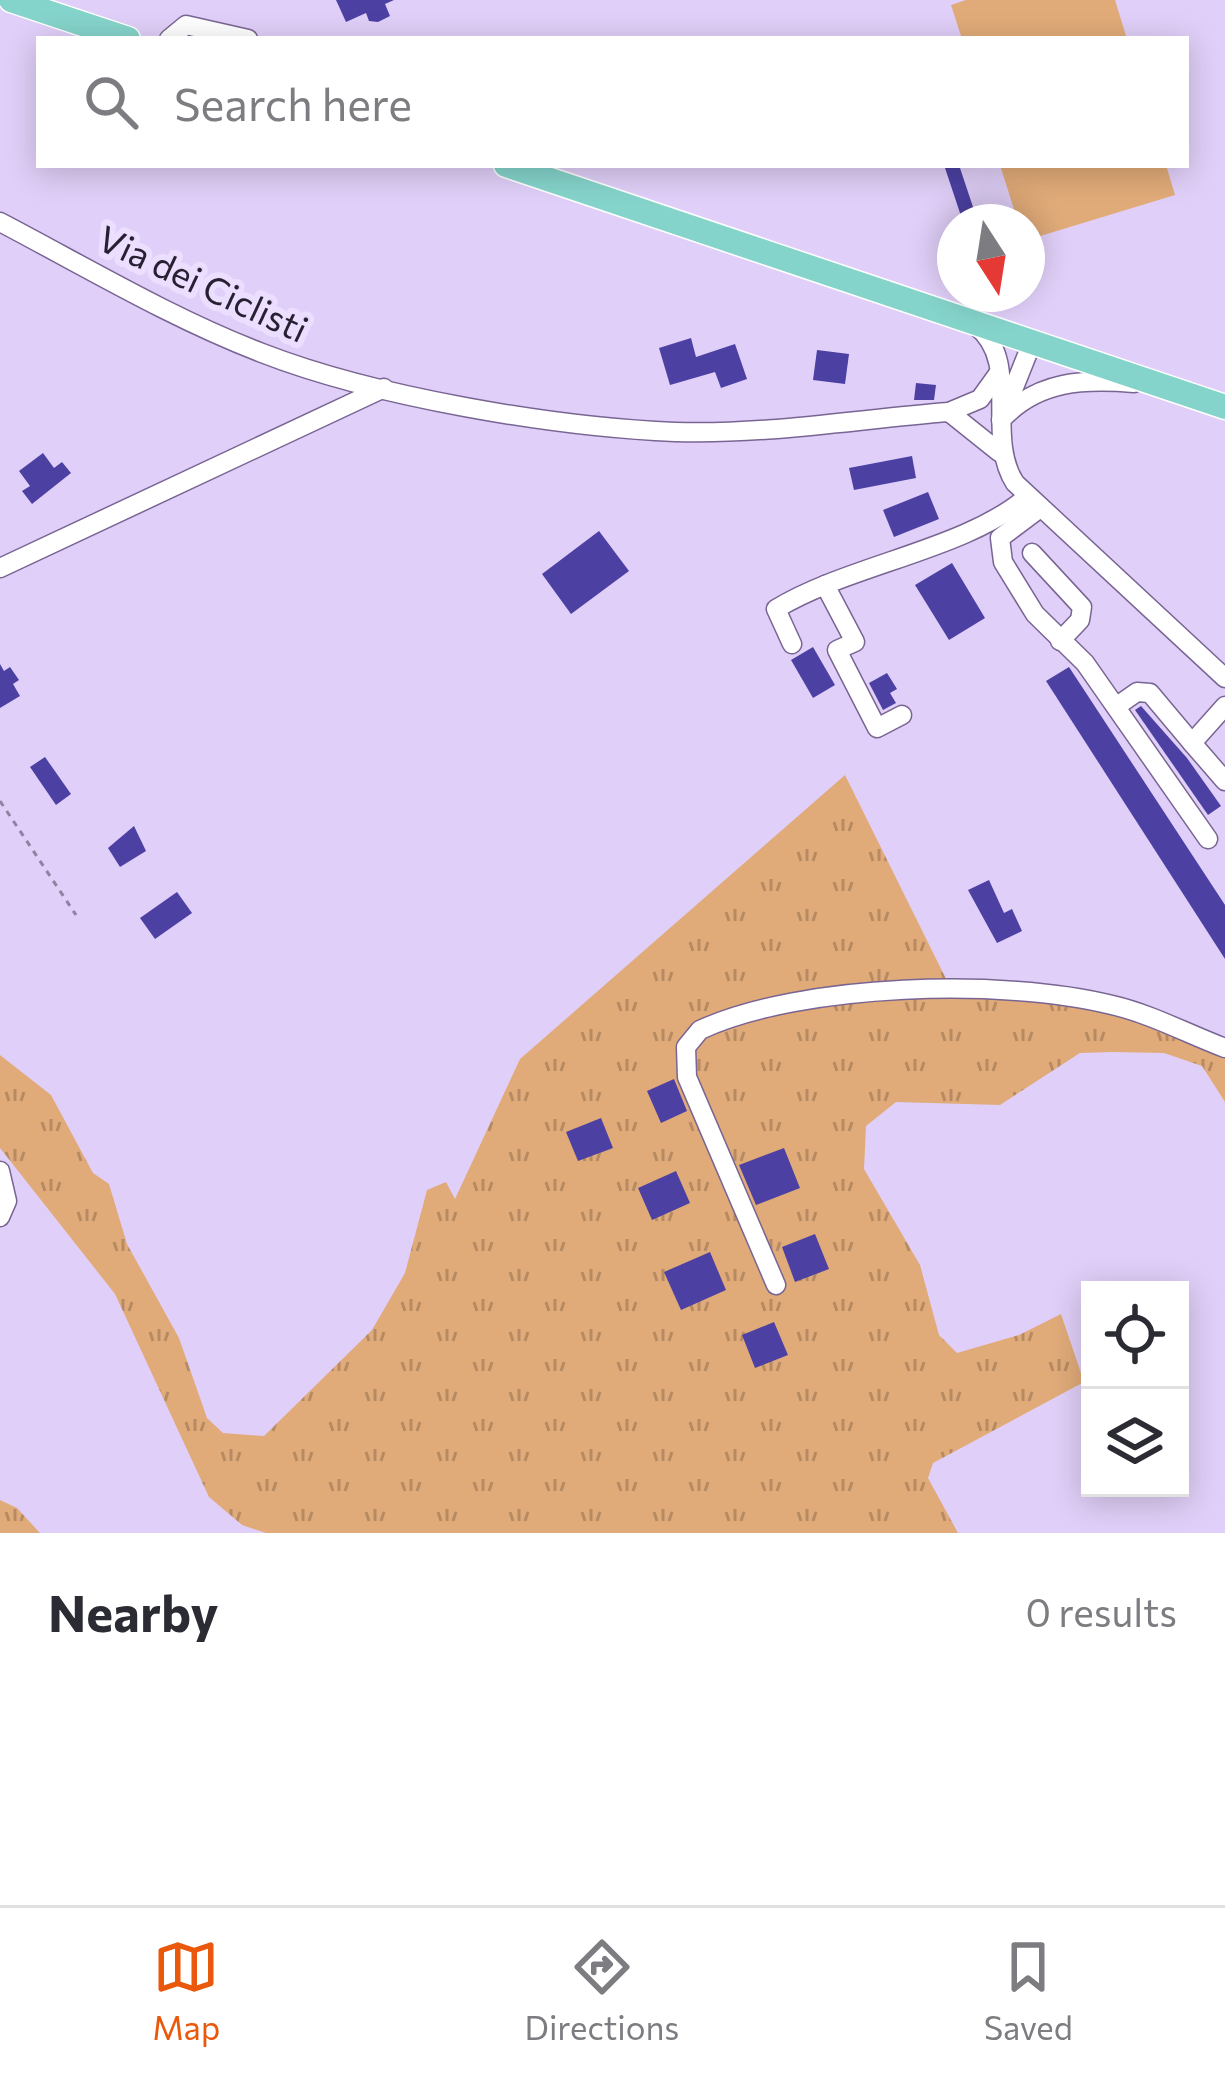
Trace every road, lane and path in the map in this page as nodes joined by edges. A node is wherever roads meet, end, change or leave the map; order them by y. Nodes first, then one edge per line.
1 (81, 0) edge
2 (22, 2) edge
3 (98, 29) junction
4 (119, 36) edge
5 (173, 36) edge
6 (235, 36) edge
7 (515, 168) edge
8 (0, 222) edge
9 (967, 318) junction
10 (1043, 344) junction
11 (998, 374) junction
12 (1156, 385) junction
13 (384, 388) junction
14 (1035, 393) junction
15 (1225, 407) edge
16 (949, 412) junction
17 (1001, 420) junction
18 (1000, 452) junction
19 (1034, 502) junction
20 (1032, 553) dead end
21 (0, 568) edge
22 (825, 585) junction
23 (1060, 641) junction
24 (792, 644) dead end
25 (1225, 678) edge
26 (1117, 706) junction
27 (1225, 706) edge
28 (902, 715) dead end
29 (1192, 743) junction
30 (1225, 782) edge
31 (0, 802) edge
32 (1208, 839) dead end
33 (76, 915) dead end
34 (1225, 1048) edge
35 (0, 1171) edge
36 (0, 1217) edge
37 (776, 1285) dead end

1 - 3 main road
2 - 3 main road
3 - 4 main road
5 - 6 street
7 - 9 main road
8 - 13 street, Via dei Ciclisti
9 - 10 main road
9 - 11 street
10 - 12 main road
10 - 14 street
10 - 17 street
11 - 16 street
11 - 17 street
12 - 14 street
12 - 15 main road
13 - 16 street, Via dei Ciclisti
13 - 21 street
14 - 17 street
16 - 18 street
17 - 18 street
18 - 19 street
19 - 22 street
19 - 23 street
19 - 25 street
20 - 23 street
22 - 24 street
22 - 28 street
23 - 26 street
26 - 29 street
26 - 32 street
27 - 29 street
29 - 30 street
31 - 33 path
34 - 37 street
35 - 36 street

